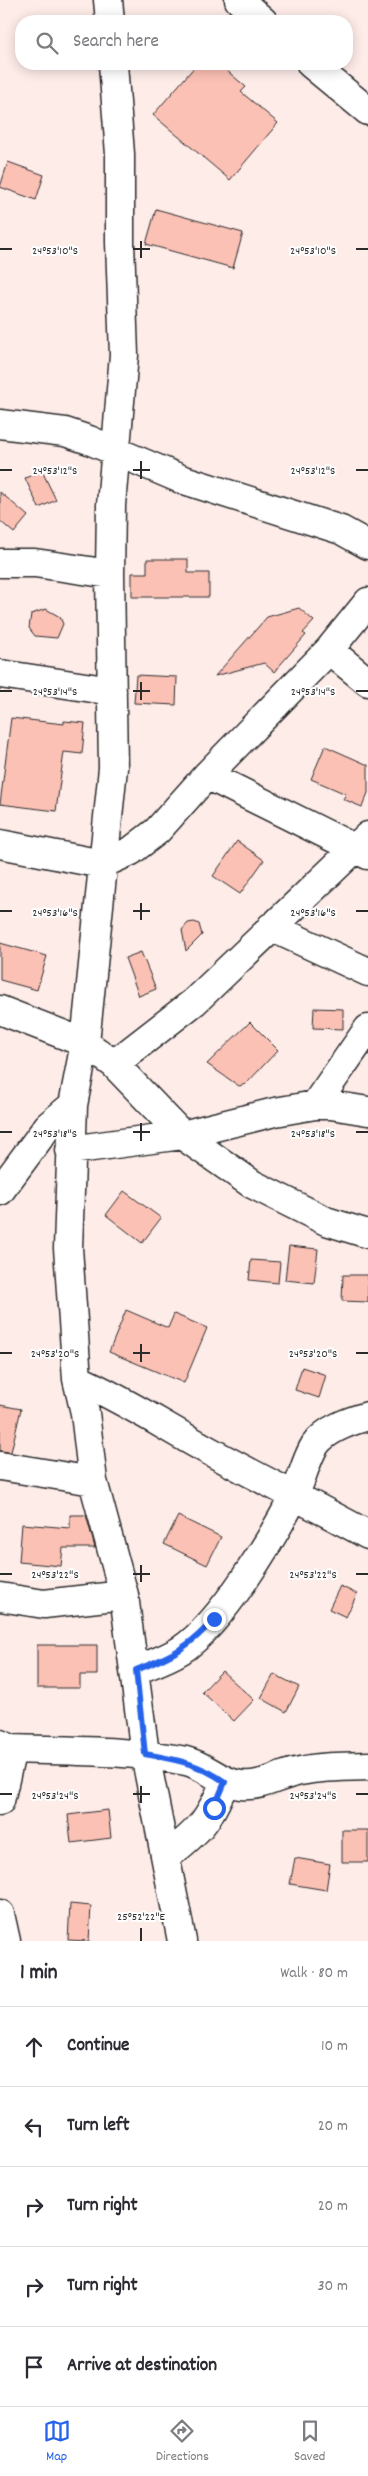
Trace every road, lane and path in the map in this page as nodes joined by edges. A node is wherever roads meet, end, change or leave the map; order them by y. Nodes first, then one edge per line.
1 (108, 0) edge
2 (239, 0) edge
3 (109, 15) edge
4 (256, 15) edge
5 (113, 70) edge
6 (318, 70) edge
7 (368, 111) edge
8 (0, 424) edge
9 (116, 452) junction
10 (368, 546) edge
11 (0, 563) edge
12 (110, 574) junction
13 (368, 602) edge
14 (329, 650) junction
15 (0, 674) edge
16 (368, 682) edge
17 (112, 691) junction
18 (207, 775) junction
19 (0, 844) edge
20 (363, 847) edge
21 (102, 864) junction
22 (271, 927) junction
23 (368, 972) edge
24 (0, 1010) edge
25 (368, 1029) edge
26 (85, 1043) junction
27 (114, 1064) junction
28 (73, 1105) junction
29 (315, 1105) junction
30 (368, 1111) edge
31 (182, 1135) junction
32 (70, 1150) junction
33 (0, 1191) edge
34 (368, 1234) edge
35 (77, 1379) junction
36 (368, 1416) edge
37 (0, 1466) edge
38 (93, 1480) junction
39 (295, 1494) junction
40 (368, 1535) edge
41 (124, 1595) junction
42 (0, 1597) edge
43 (136, 1670) junction
44 (6, 1746) edge
45 (145, 1754) junction
46 (368, 1766) edge
47 (225, 1782) junction
48 (0, 1801) edge
49 (166, 1857) junction
50 (0, 1914) edge
51 (6, 1941) edge
52 (182, 1941) edge

1 - 3 street
2 - 4 street
5 - 9 street
6 - 7 street
8 - 9 street
9 - 10 street
9 - 12 street
11 - 12 street
12 - 17 street
13 - 14 street
14 - 16 street
14 - 18 street
15 - 17 street
17 - 21 street
18 - 20 street
18 - 21 street
19 - 21 street
20 - 22 street
21 - 26 street
22 - 23 street
22 - 27 street
24 - 26 street
25 - 29 street
26 - 27 street
26 - 28 street
27 - 31 street
28 - 32 street
28 - 33 street
29 - 30 street
29 - 31 street
31 - 32 street
31 - 34 street
32 - 35 street
35 - 38 street
35 - 39 street
36 - 39 street
37 - 38 street
38 - 41 street
39 - 40 street
39 - 43 street
41 - 42 street
41 - 43 street
43 - 45 street
44 - 45 street
44 - 48 street
45 - 47 street
45 - 49 street
46 - 47 street
47 - 49 street
49 - 52 street
50 - 51 street

